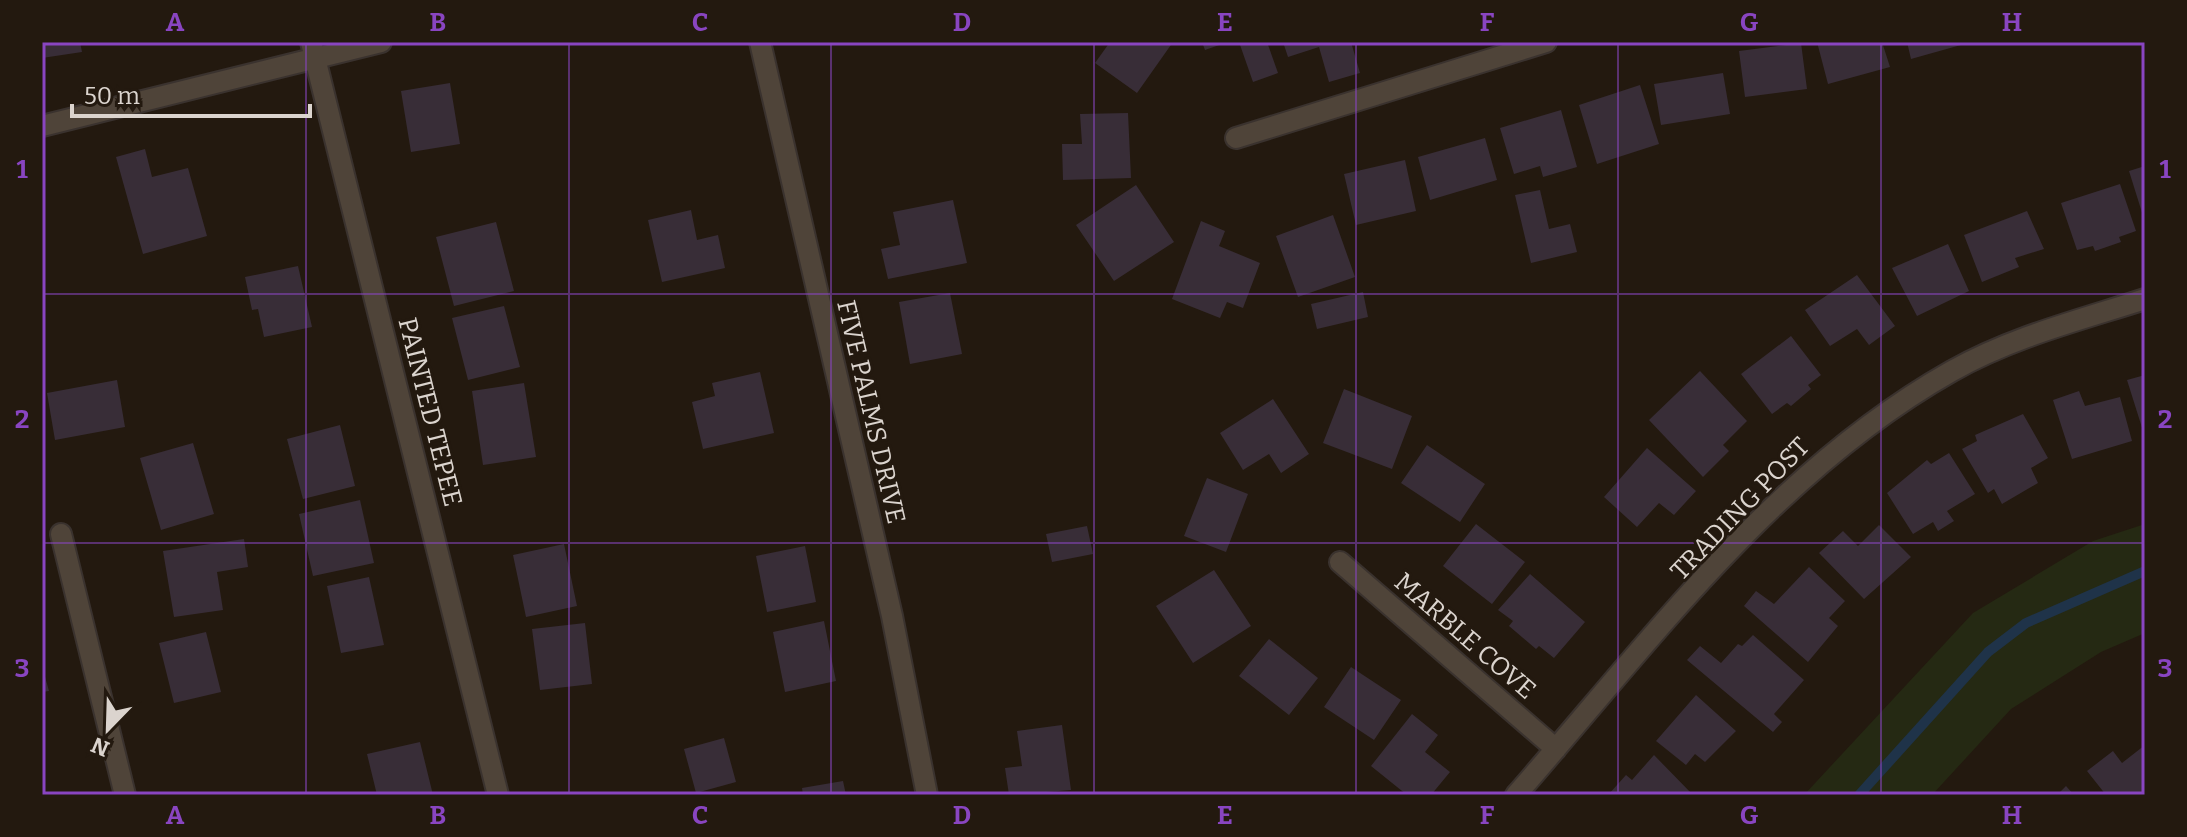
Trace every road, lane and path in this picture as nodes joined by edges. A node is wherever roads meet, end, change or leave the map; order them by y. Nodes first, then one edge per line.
1 (381, 42) edge
2 (760, 42) edge
3 (1546, 42) edge
4 (313, 50) edge
5 (42, 126) edge
6 (1236, 138) dead end
7 (2145, 299) edge
8 (61, 534) dead end
9 (1340, 562) dead end
10 (1556, 749) junction
11 (125, 795) edge
12 (498, 795) edge
13 (927, 795) edge
14 (1516, 795) edge

1 - 4 street
2 - 13 street, FIVE PALMS DRIVE
3 - 6 street
4 - 5 street
4 - 12 street, PAINTED TEPEE
7 - 10 street, TRADING POST
8 - 11 street
9 - 10 street, MARBLE COVE
10 - 14 street, TRADING POST

